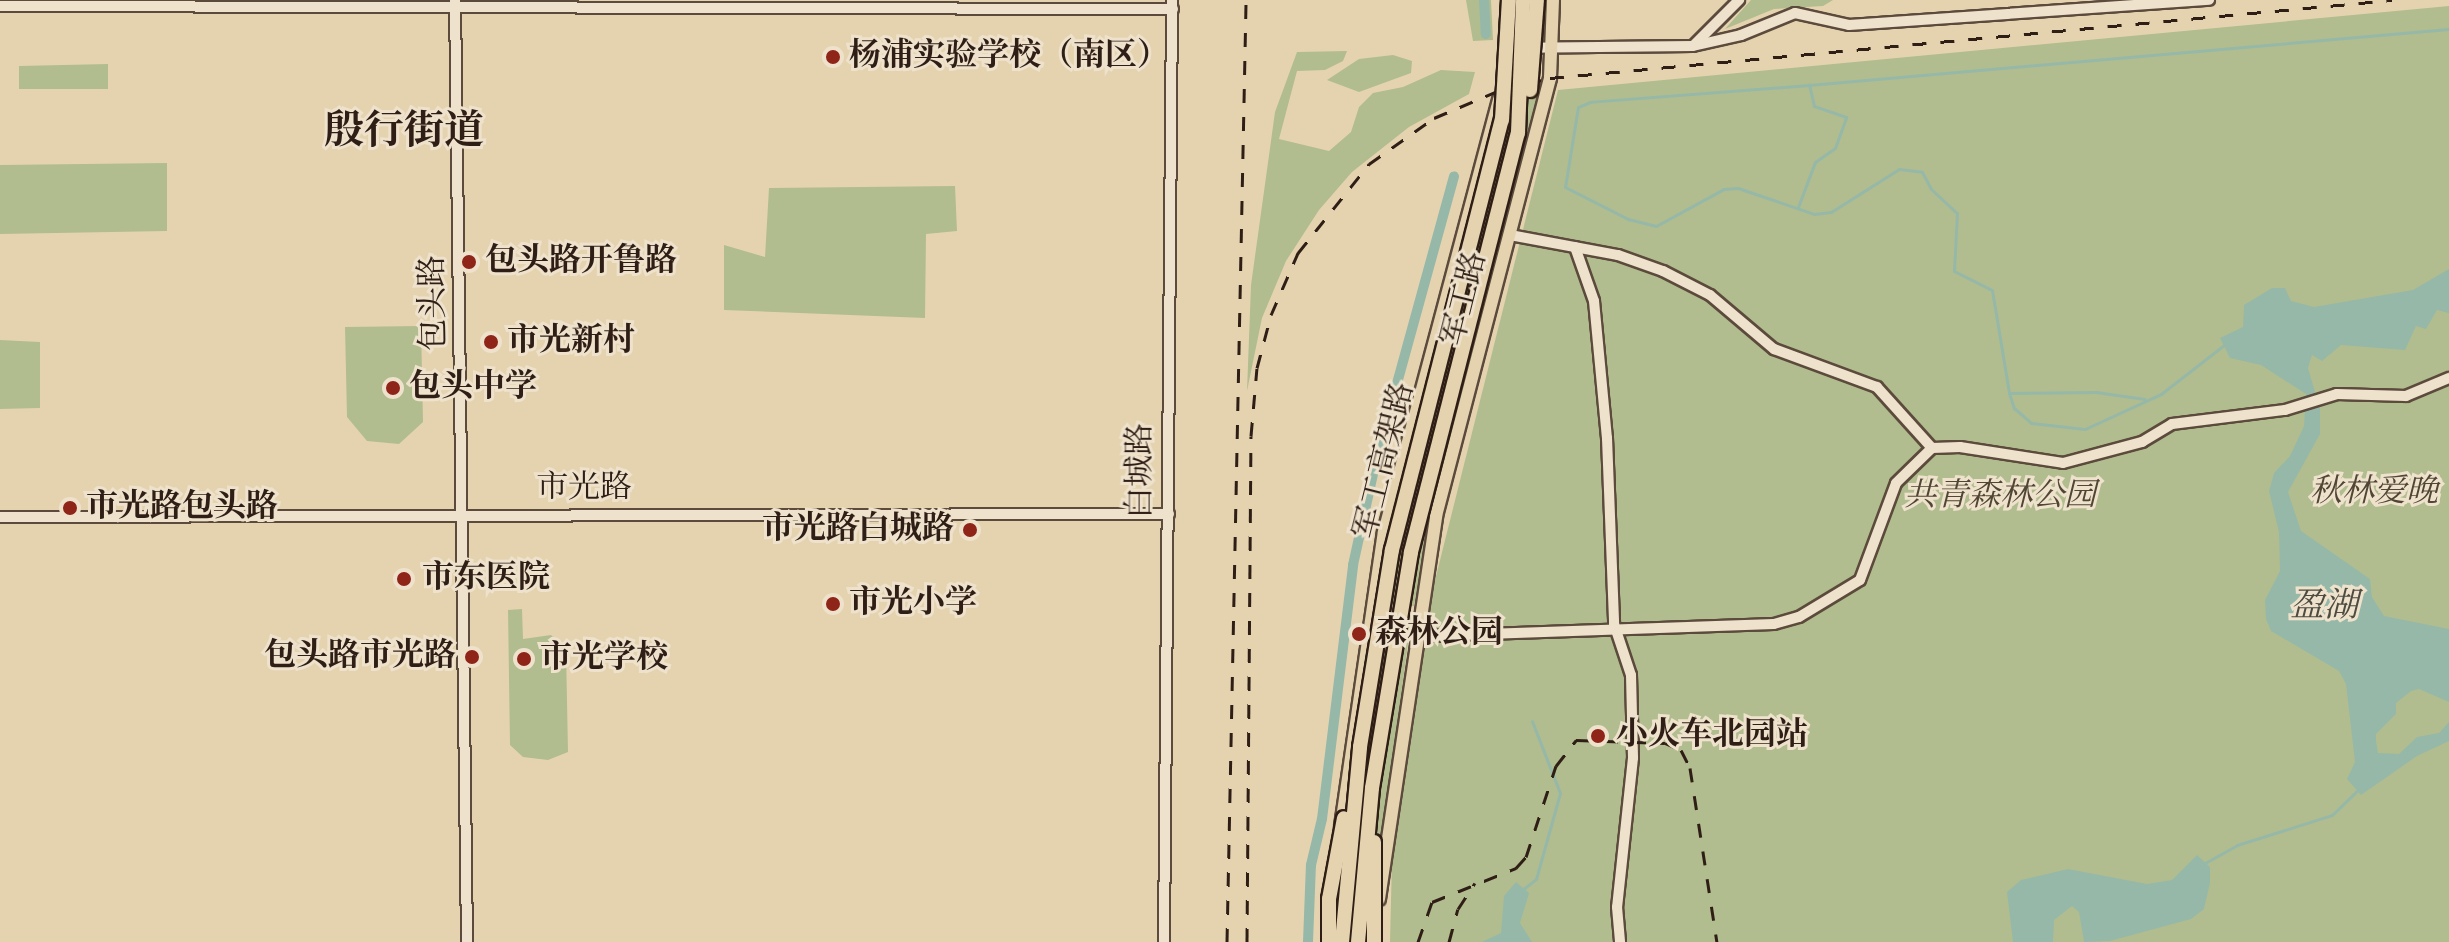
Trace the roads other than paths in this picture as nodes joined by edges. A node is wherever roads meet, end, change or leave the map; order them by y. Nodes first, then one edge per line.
1 (1507, 0) edge
2 (1523, 0) edge
3 (1537, 0) edge
4 (1553, 0) edge
5 (1739, 0) edge
6 (2209, 0) edge
7 (455, 3) edge
8 (1172, 5) edge
9 (0, 6) edge
10 (1693, 46) junction
11 (1505, 48) junction
12 (1553, 52) junction
13 (1518, 133) junction
14 (1510, 235) junction
15 (1575, 247) junction
16 (2449, 378) edge
17 (1932, 448) junction
18 (463, 514) junction
19 (1169, 514) junction
20 (0, 517) edge
21 (1615, 631) junction
22 (1429, 636) dead end
23 (1360, 747) junction
24 (1372, 788) junction
25 (1618, 937) edge
26 (467, 942) edge
27 (1164, 942) edge
28 (1331, 942) edge
29 (1342, 942) edge
30 (1358, 942) edge
31 (1373, 942) edge

1 - 11 main road, 军工路
1 - 23 highway, 军工高架路, bridge
2 - 13 highway, 军工高架路, bridge
3 - 13 highway, bridge
4 - 12 main road, 军工路
5 - 10 street
6 - 10 street
7 - 8 street
7 - 9 street
7 - 18 street, 包头路
8 - 19 street, 白城路
10 - 12 street
11 - 12 street
11 - 28 main road, 军工路
12 - 14 main road, 军工路
13 - 24 highway, 军工高架路, bridge
14 - 15 street
14 - 31 main road, 军工路
15 - 17 street
15 - 21 street
16 - 17 street
17 - 21 street
18 - 19 street, 市光路
18 - 20 street, 市光路
18 - 26 street, 包头路
19 - 27 street, 白城路
21 - 22 street
21 - 25 street
23 - 28 highway, bridge
23 - 29 highway, 军工高架路, bridge
24 - 30 highway, 军工高架路, bridge
24 - 31 highway, bridge

